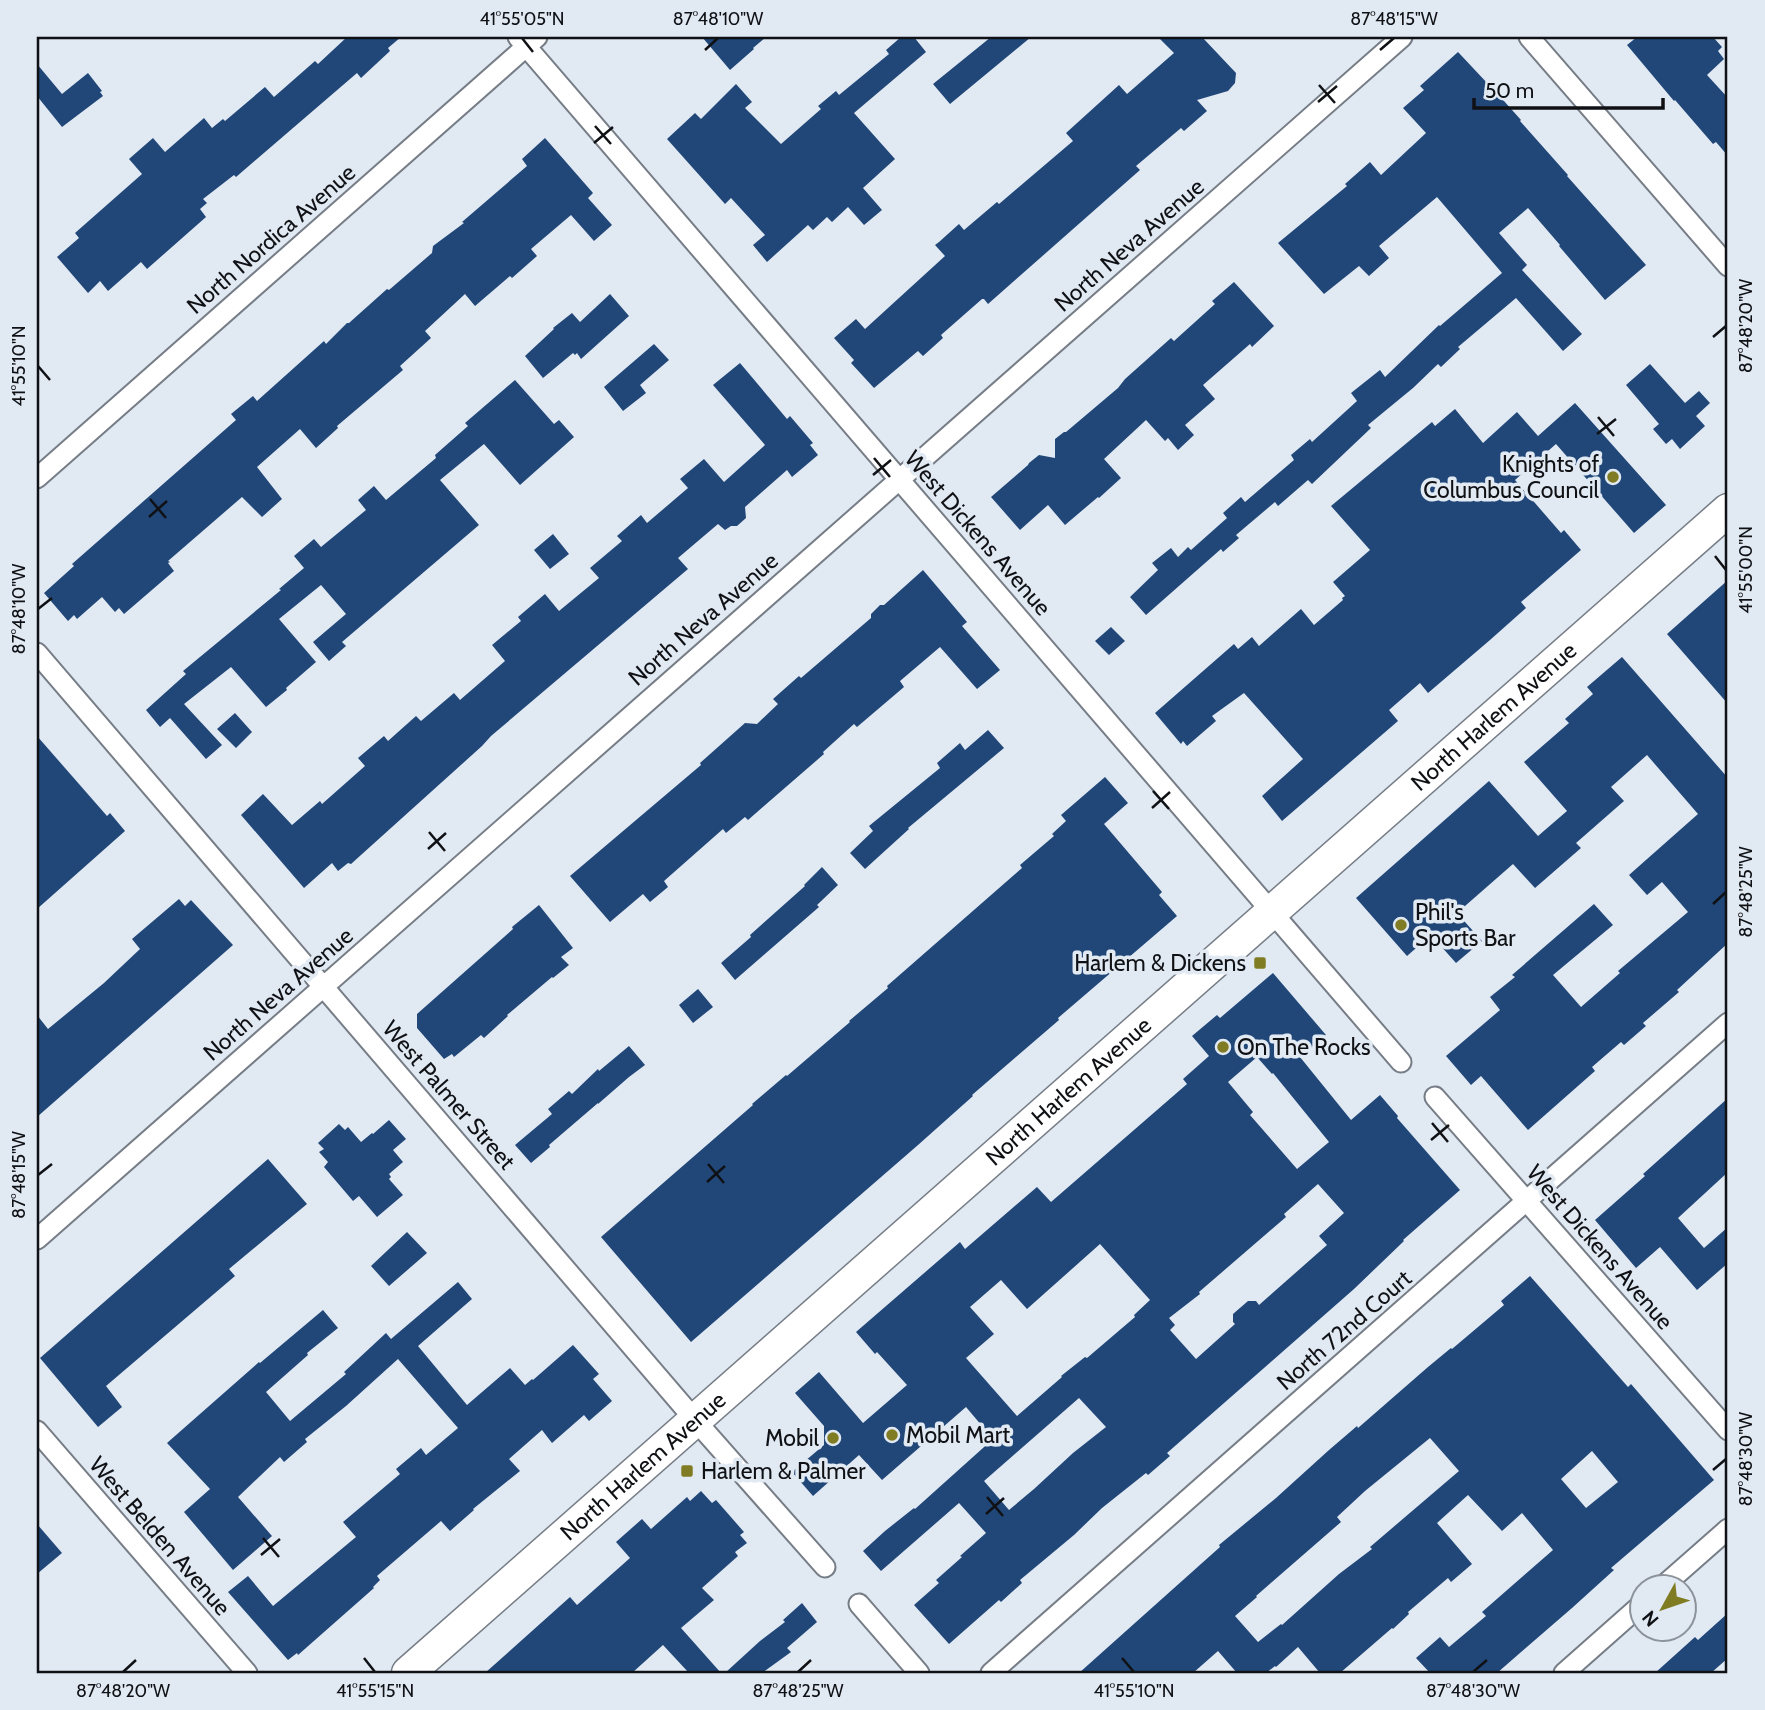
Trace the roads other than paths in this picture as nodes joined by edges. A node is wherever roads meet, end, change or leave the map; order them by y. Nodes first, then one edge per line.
1 (1402, 37) edge
2 (1530, 37) edge
3 (527, 40) edge
4 (1728, 266) edge
5 (37, 478) edge
6 (899, 480) junction
7 (1728, 510) edge
8 (37, 653) edge
9 (1272, 912) junction
10 (323, 986) junction
11 (1728, 1023) edge
12 (1401, 1062) dead end
13 (1435, 1097) dead end
14 (1527, 1201) junction
15 (37, 1239) edge
16 (695, 1420) junction
17 (1728, 1430) edge
18 (37, 1431) edge
19 (1728, 1529) edge
20 (825, 1567) dead end
21 (1676, 1574) edge
22 (859, 1604) dead end
23 (1628, 1617) edge
24 (247, 1673) edge
25 (408, 1673) edge
26 (919, 1673) edge
27 (991, 1673) edge
28 (1564, 1673) edge

1 - 6 street, North Neva Avenue
2 - 4 street
3 - 5 street, North Nordica Avenue
3 - 6 street, West Dickens Avenue
6 - 9 street, West Dickens Avenue
6 - 10 street, North Neva Avenue
7 - 9 main road, North Harlem Avenue
8 - 10 street, West Palmer Street
9 - 12 street, West Dickens Avenue
9 - 16 main road, North Harlem Avenue
10 - 15 street, North Neva Avenue
10 - 16 street, West Palmer Street
11 - 14 street, North 72nd Court
13 - 14 street, West Dickens Avenue
14 - 17 street, West Dickens Avenue
14 - 27 street, North 72nd Court
16 - 20 street, West Palmer Street
16 - 25 main road, North Harlem Avenue
18 - 24 street, West Belden Avenue
19 - 21 street
22 - 26 street
23 - 28 street

